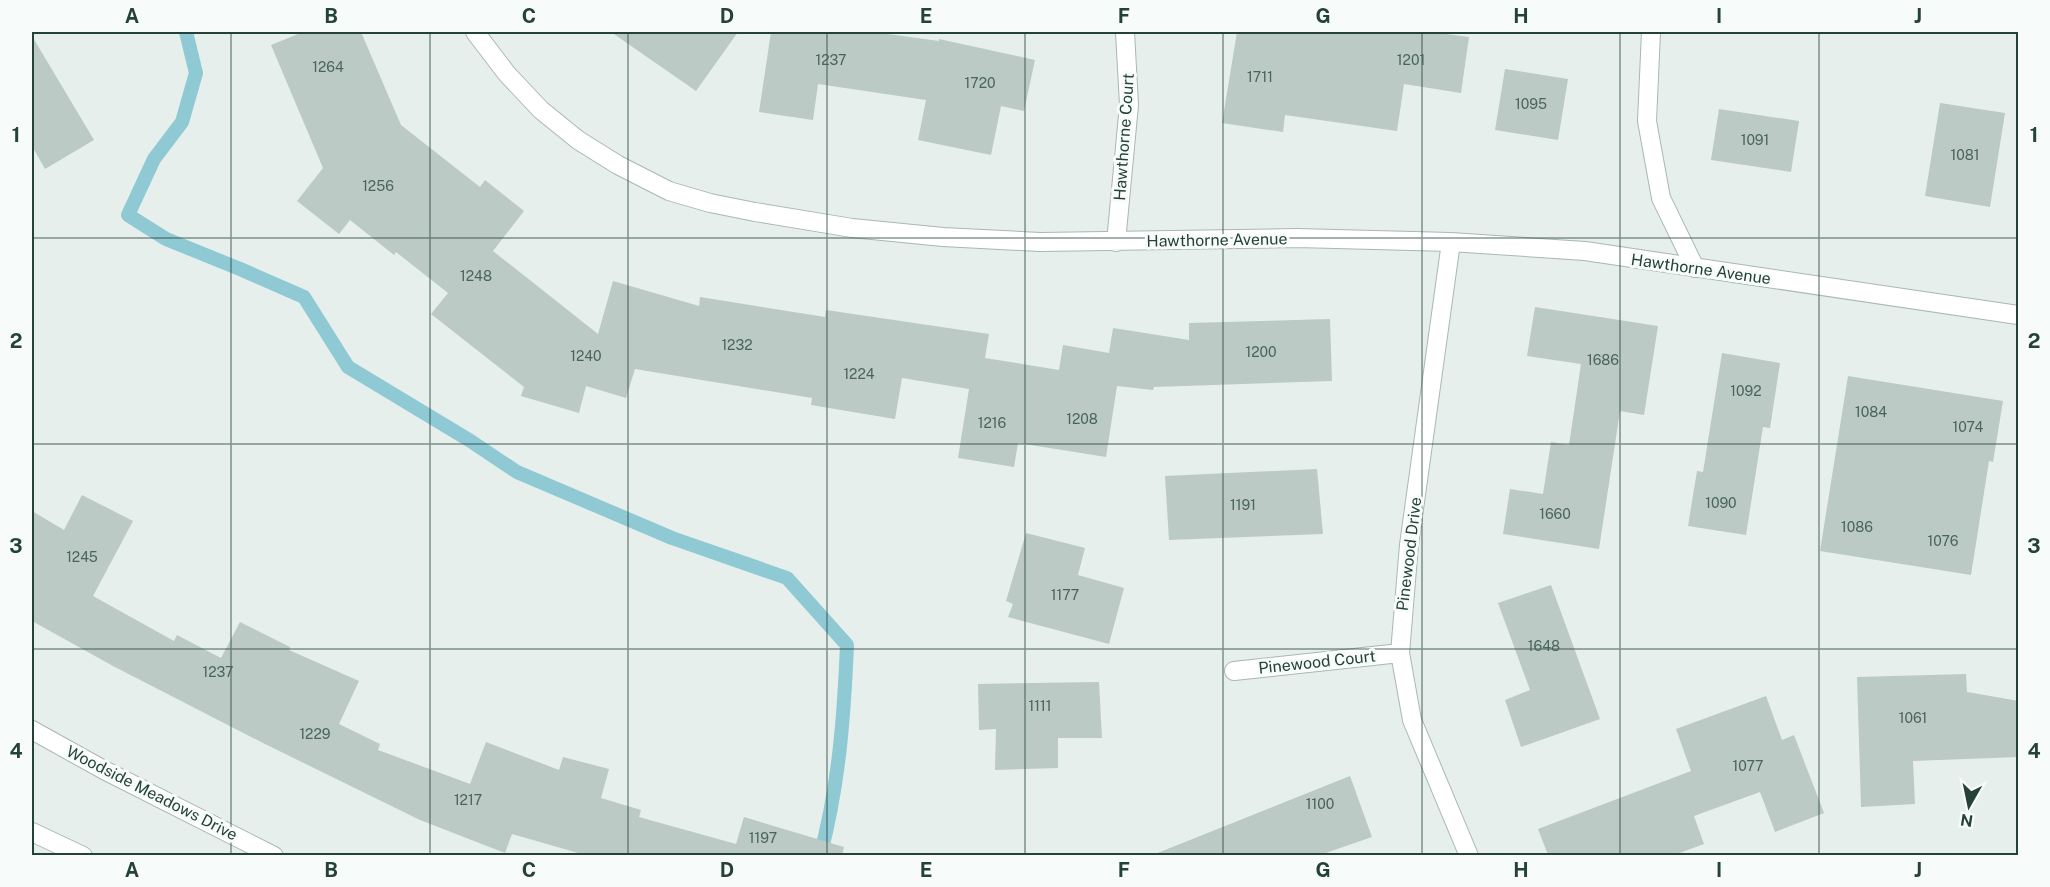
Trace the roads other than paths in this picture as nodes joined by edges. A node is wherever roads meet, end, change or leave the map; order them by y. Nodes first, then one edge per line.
1 (475, 32) edge
2 (1125, 32) edge
3 (1651, 32) edge
4 (1116, 242) junction
5 (1451, 242) junction
6 (1695, 268) junction
7 (2019, 315) edge
8 (1400, 653) junction
9 (1234, 671) dead end
10 (32, 730) edge
11 (32, 832) edge
12 (83, 855) edge
13 (274, 855) edge
14 (1469, 855) edge

1 - 4 street, Hawthorne Avenue
2 - 4 street, Hawthorne Court
3 - 6 street
4 - 5 street, Hawthorne Avenue
5 - 6 street, Hawthorne Avenue
5 - 8 street, Pinewood Drive
6 - 7 street, Hawthorne Avenue
8 - 9 street, Pinewood Court
8 - 14 street, Pinewood Drive
10 - 13 street, Woodside Meadows Drive
11 - 12 street

